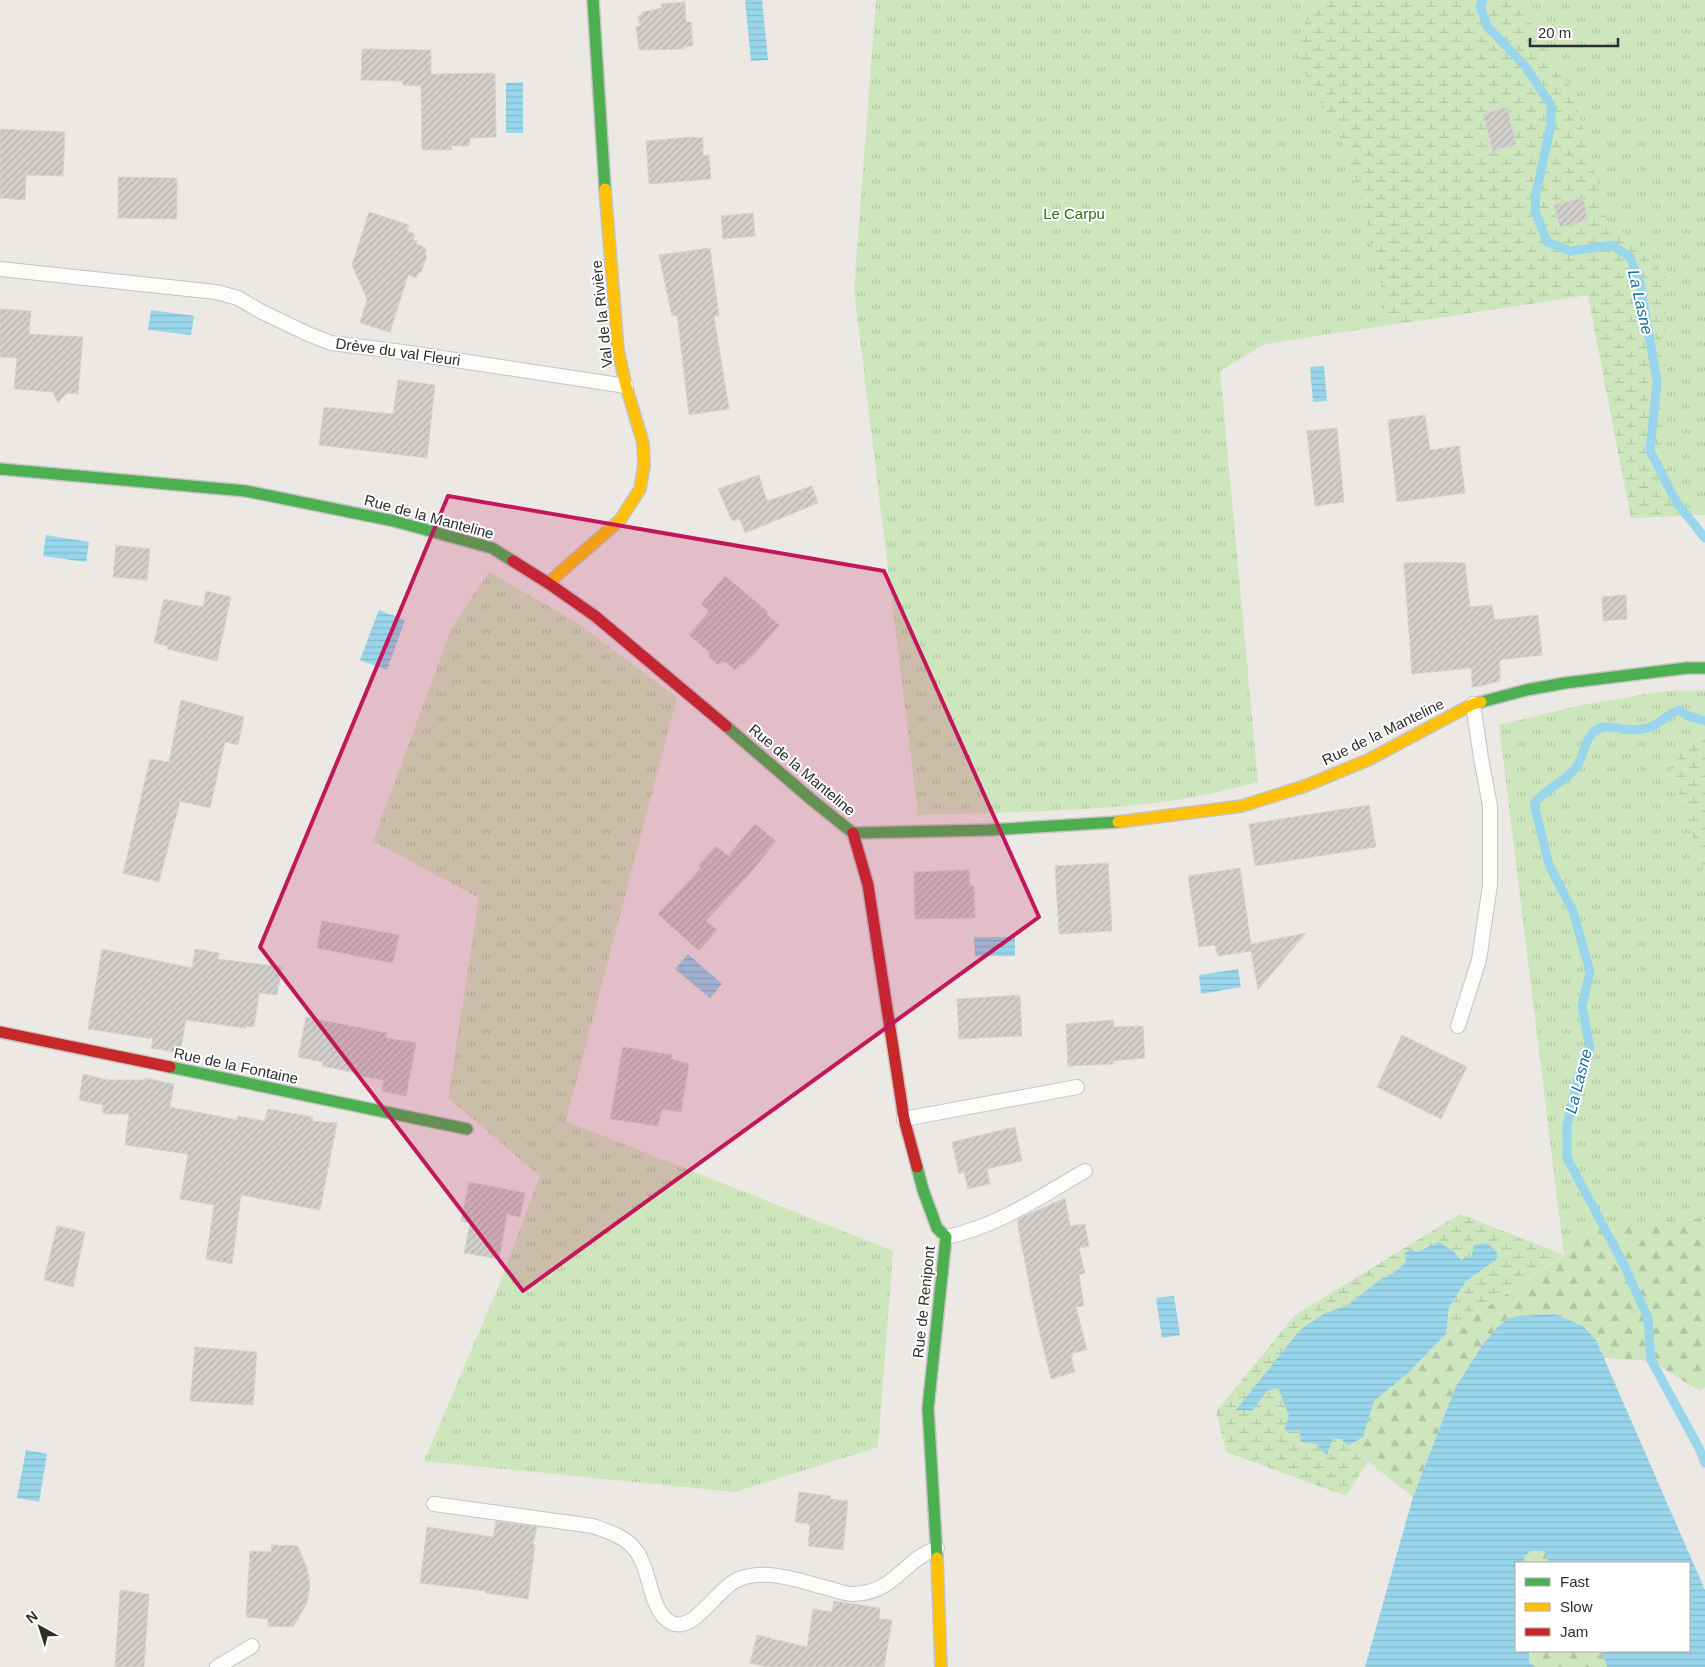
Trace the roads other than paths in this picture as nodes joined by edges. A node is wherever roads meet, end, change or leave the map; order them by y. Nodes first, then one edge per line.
1 (593, 0) edge
2 (0, 269) edge
3 (626, 386) junction
4 (0, 469) edge
5 (548, 583) junction
6 (1705, 668) edge
7 (1473, 704) junction
8 (853, 833) junction
9 (1458, 1026) dead end
10 (0, 1032) edge
11 (1077, 1087) dead end
12 (904, 1118) junction
13 (467, 1130) dead end
14 (1085, 1171) dead end
15 (946, 1237) junction
16 (434, 1504) dead end
17 (937, 1548) junction
18 (252, 1646) dead end
19 (217, 1667) edge
20 (942, 1667) edge

1 - 3 street, Val de la Rivière
2 - 3 lane, Drève du val Fleuri
3 - 5 street, Val de la Rivière
4 - 5 street, Rue de la Manteline
5 - 8 street, Rue de la Manteline
6 - 7 street, Rue de la Manteline
7 - 8 street, Rue de la Manteline
7 - 9 lane
8 - 12 street, Rue de Renipont
10 - 13 street, Rue de la Fontaine
11 - 12 lane
12 - 15 street, Rue de Renipont
14 - 15 lane
15 - 17 street, Rue de Renipont
16 - 17 lane
17 - 20 street, Rue de Renipont
18 - 19 lane

